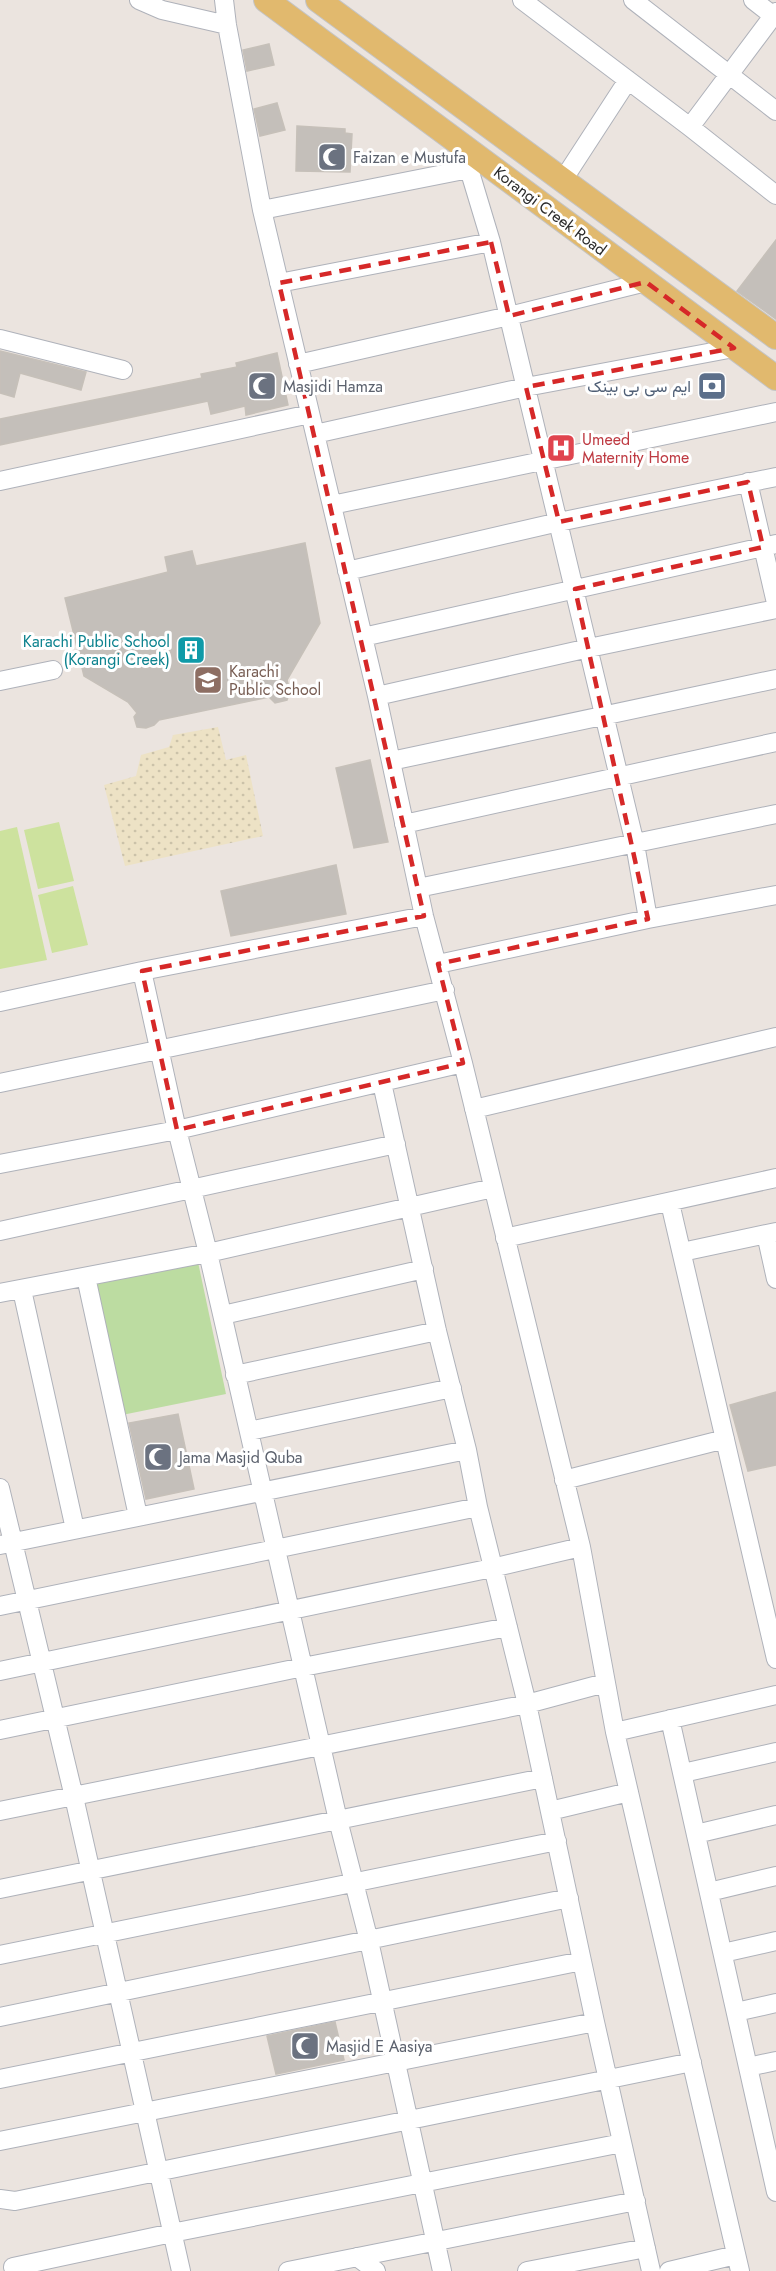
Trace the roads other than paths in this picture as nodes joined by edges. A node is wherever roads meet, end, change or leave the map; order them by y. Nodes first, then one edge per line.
1 (139, 0) edge
2 (224, 0) edge
3 (266, 0) edge
4 (318, 0) edge
5 (522, 0) edge
6 (633, 0) edge
7 (753, 0) edge
8 (775, 15) edge
9 (227, 25) junction
10 (729, 75) junction
11 (628, 80) junction
12 (776, 111) edge
13 (690, 127) junction
14 (473, 163) junction
15 (563, 180) junction
16 (776, 195) edge
17 (262, 210) junction
18 (491, 242) junction
19 (645, 282) junction
20 (279, 283) junction
21 (509, 316) junction
22 (776, 338) edge
23 (0, 339) edge
24 (734, 348) junction
25 (298, 364) junction
26 (123, 370) dead end
27 (776, 378) edge
28 (526, 387) junction
29 (776, 412) edge
30 (310, 414) junction
31 (315, 434) junction
32 (544, 459) junction
33 (776, 477) edge
34 (0, 481) edge
35 (748, 482) junction
36 (332, 505) junction
37 (559, 522) junction
38 (770, 545) edge
39 (347, 571) junction
40 (575, 589) junction
41 (776, 603) edge
42 (776, 609) edge
43 (363, 637) junction
44 (589, 648) junction
45 (53, 670) dead end
46 (776, 679) edge
47 (0, 681) edge
48 (377, 696) junction
49 (604, 715) junction
50 (776, 742) edge
51 (391, 761) junction
52 (618, 776) junction
53 (776, 814) edge
54 (404, 824) junction
55 (634, 844) junction
56 (418, 888) junction
57 (776, 895) edge
58 (424, 916) junction
59 (648, 919) junction
60 (438, 964) junction
61 (142, 971) junction
62 (445, 990) junction
63 (0, 1002) edge
64 (776, 1037) edge
65 (160, 1051) junction
66 (463, 1063) junction
67 (0, 1083) edge
68 (382, 1083) junction
69 (474, 1109) junction
70 (177, 1130) junction
71 (396, 1144) junction
72 (0, 1164) edge
73 (776, 1178) edge
74 (493, 1188) junction
75 (192, 1189) junction
76 (670, 1203) junction
77 (410, 1207) junction
78 (0, 1231) edge
79 (771, 1233) edge
80 (505, 1238) junction
81 (682, 1252) junction
82 (208, 1253) junction
83 (424, 1269) junction
84 (86, 1277) junction
85 (776, 1279) edge
86 (22, 1290) junction
87 (0, 1293) edge
88 (223, 1315) junction
89 (437, 1331) junction
90 (235, 1375) junction
91 (452, 1388) junction
92 (249, 1431) junction
93 (725, 1440) junction
94 (467, 1450) junction
95 (564, 1480) junction
96 (0, 1488) edge
97 (263, 1491) junction
98 (478, 1506) junction
99 (138, 1516) junction
100 (75, 1529) junction
101 (6, 1543) edge
102 (580, 1547) junction
103 (276, 1548) junction
104 (492, 1568) junction
105 (27, 1600) junction
106 (0, 1606) edge
107 (770, 1608) edge
108 (290, 1609) junction
109 (508, 1628) junction
110 (776, 1659) edge
111 (42, 1662) junction
112 (303, 1666) junction
113 (0, 1671) edge
114 (605, 1683) junction
115 (776, 1695) edge
116 (528, 1704) junction
117 (56, 1718) junction
118 (670, 1719) junction
119 (0, 1730) edge
120 (615, 1732) junction
121 (322, 1745) junction
122 (776, 1752) edge
123 (683, 1773) junction
124 (543, 1778) junction
125 (629, 1792) junction
126 (74, 1797) junction
127 (0, 1811) edge
128 (550, 1812) junction
129 (776, 1815) edge
130 (338, 1820) junction
131 (696, 1834) junction
132 (556, 1841) junction
133 (91, 1872) junction
134 (776, 1876) edge
135 (354, 1883) junction
136 (0, 1889) edge
137 (709, 1892) junction
138 (568, 1898) junction
139 (105, 1934) junction
140 (369, 1941) junction
141 (776, 1941) edge
142 (723, 1953) junction
143 (0, 1954) edge
144 (582, 1961) junction
145 (118, 1993) junction
146 (382, 2002) junction
147 (776, 2003) edge
148 (736, 2012) junction
149 (0, 2017) edge
150 (595, 2022) junction
151 (131, 2052) junction
152 (395, 2061) junction
153 (776, 2061) edge
154 (692, 2062) junction
155 (748, 2067) junction
156 (0, 2079) edge
157 (608, 2079) junction
158 (145, 2112) junction
159 (409, 2120) junction
160 (769, 2128) edge
161 (0, 2141) edge
162 (622, 2143) junction
163 (158, 2171) junction
164 (422, 2183) junction
165 (776, 2192) edge
166 (0, 2199) edge
167 (636, 2201) junction
168 (172, 2233) junction
169 (436, 2241) junction
170 (646, 2248) junction
171 (357, 2257) junction
172 (738, 2263) edge
173 (10, 2265) edge
174 (181, 2271) edge
175 (288, 2271) edge
176 (376, 2271) edge
177 (442, 2271) edge
178 (527, 2271) edge
179 (651, 2271) edge
180 (669, 2271) edge

1 - 9 street
2 - 9 street
3 - 14 main road, Korangi Creek Road
4 - 15 main road, Korangi Creek Road
5 - 11 street
6 - 10 street
7 - 8 street
8 - 10 street
9 - 17 street
10 - 12 street
10 - 13 street
11 - 13 street
11 - 15 street
13 - 16 street
14 - 17 street
14 - 18 street
14 - 19 main road, Korangi Creek Road
15 - 22 main road, Korangi Creek Road
17 - 20 street
18 - 20 street
18 - 21 street
19 - 21 street
19 - 24 main road, Korangi Creek Road
20 - 25 street
21 - 25 street
21 - 28 street
23 - 26 street
24 - 27 main road, Korangi Creek Road
24 - 28 street
25 - 30 street
28 - 31 street
28 - 32 street
29 - 32 street
30 - 31 street
30 - 34 street
31 - 36 street
32 - 36 street
32 - 37 street
33 - 35 street
35 - 37 street
35 - 38 street
36 - 39 street
37 - 39 street
37 - 40 street
38 - 40 street
38 - 41 street
39 - 43 street
40 - 43 street
40 - 44 street
42 - 44 street
43 - 48 street
44 - 48 street
44 - 49 street
45 - 47 street
46 - 49 street
48 - 51 street
49 - 51 street
49 - 52 street
50 - 52 street
51 - 54 street
52 - 54 street
52 - 55 street
53 - 55 street
54 - 56 street
55 - 56 street
55 - 59 street
56 - 58 street
57 - 59 street
58 - 60 street
58 - 61 street
59 - 60 street
60 - 62 street
61 - 63 street
61 - 65 street
62 - 65 street
62 - 66 street
64 - 69 street
65 - 67 street
65 - 70 street
66 - 68 street
66 - 69 street
68 - 70 street
68 - 71 street
69 - 74 street
70 - 72 street
70 - 75 street
71 - 75 street
71 - 77 street
73 - 76 street
74 - 77 street
74 - 80 street
75 - 78 street
75 - 82 street
76 - 80 street
76 - 81 street
77 - 82 street
77 - 83 street
79 - 81 street
79 - 85 street
80 - 95 street
81 - 93 street
82 - 84 street
82 - 88 street
83 - 88 street
83 - 89 street
84 - 86 street
84 - 99 street
86 - 87 street
86 - 100 street
88 - 90 street
89 - 90 street
89 - 91 street
90 - 92 street
91 - 92 street
91 - 94 street
92 - 97 street
93 - 95 street
93 - 107 street
94 - 97 street
94 - 98 street
95 - 102 street
96 - 101 street
97 - 99 street
97 - 103 street
98 - 103 street
98 - 104 street
99 - 100 street
100 - 101 street
101 - 105 street
102 - 104 street
102 - 114 street
103 - 105 street
103 - 108 street
104 - 108 street
104 - 109 street
105 - 106 street
105 - 111 street
107 - 110 street
108 - 111 street
108 - 112 street
109 - 112 street
109 - 116 street
111 - 113 street
111 - 117 street
112 - 117 street
112 - 121 street
114 - 116 street
114 - 120 street
115 - 118 street
116 - 121 street
116 - 124 street
117 - 119 street
117 - 126 street
118 - 120 street
118 - 123 street
120 - 125 street
121 - 126 street
121 - 130 street
122 - 123 street
123 - 131 street
124 - 128 street
124 - 130 street
125 - 128 street
125 - 154 street
126 - 127 street
126 - 133 street
128 - 132 street
129 - 131 street
130 - 133 street
130 - 135 street
131 - 137 street
132 - 135 street
132 - 138 street
133 - 136 street
133 - 139 street
134 - 137 street
135 - 139 street
135 - 140 street
137 - 142 street
138 - 140 street
138 - 144 street
139 - 143 street
139 - 145 street
140 - 145 street
140 - 146 street
141 - 142 street
142 - 148 street
144 - 146 street
144 - 150 street
145 - 149 street
145 - 151 street
146 - 151 street
146 - 152 street
147 - 148 street
148 - 155 street
150 - 152 street
150 - 157 street
151 - 156 street
151 - 158 street
152 - 158 street
152 - 159 street
153 - 155 street
154 - 157 street
154 - 172 street
155 - 160 street
157 - 159 street
157 - 162 street
158 - 161 street
158 - 163 street
159 - 163 street
159 - 164 street
160 - 165 street
162 - 164 street
162 - 167 street
163 - 166 street
163 - 168 street
164 - 168 street
164 - 169 street
167 - 169 street
167 - 170 street
168 - 173 street
168 - 174 street
169 - 171 street
169 - 177 street
170 - 178 street
170 - 179 street
171 - 175 street
171 - 176 street
172 - 180 street

